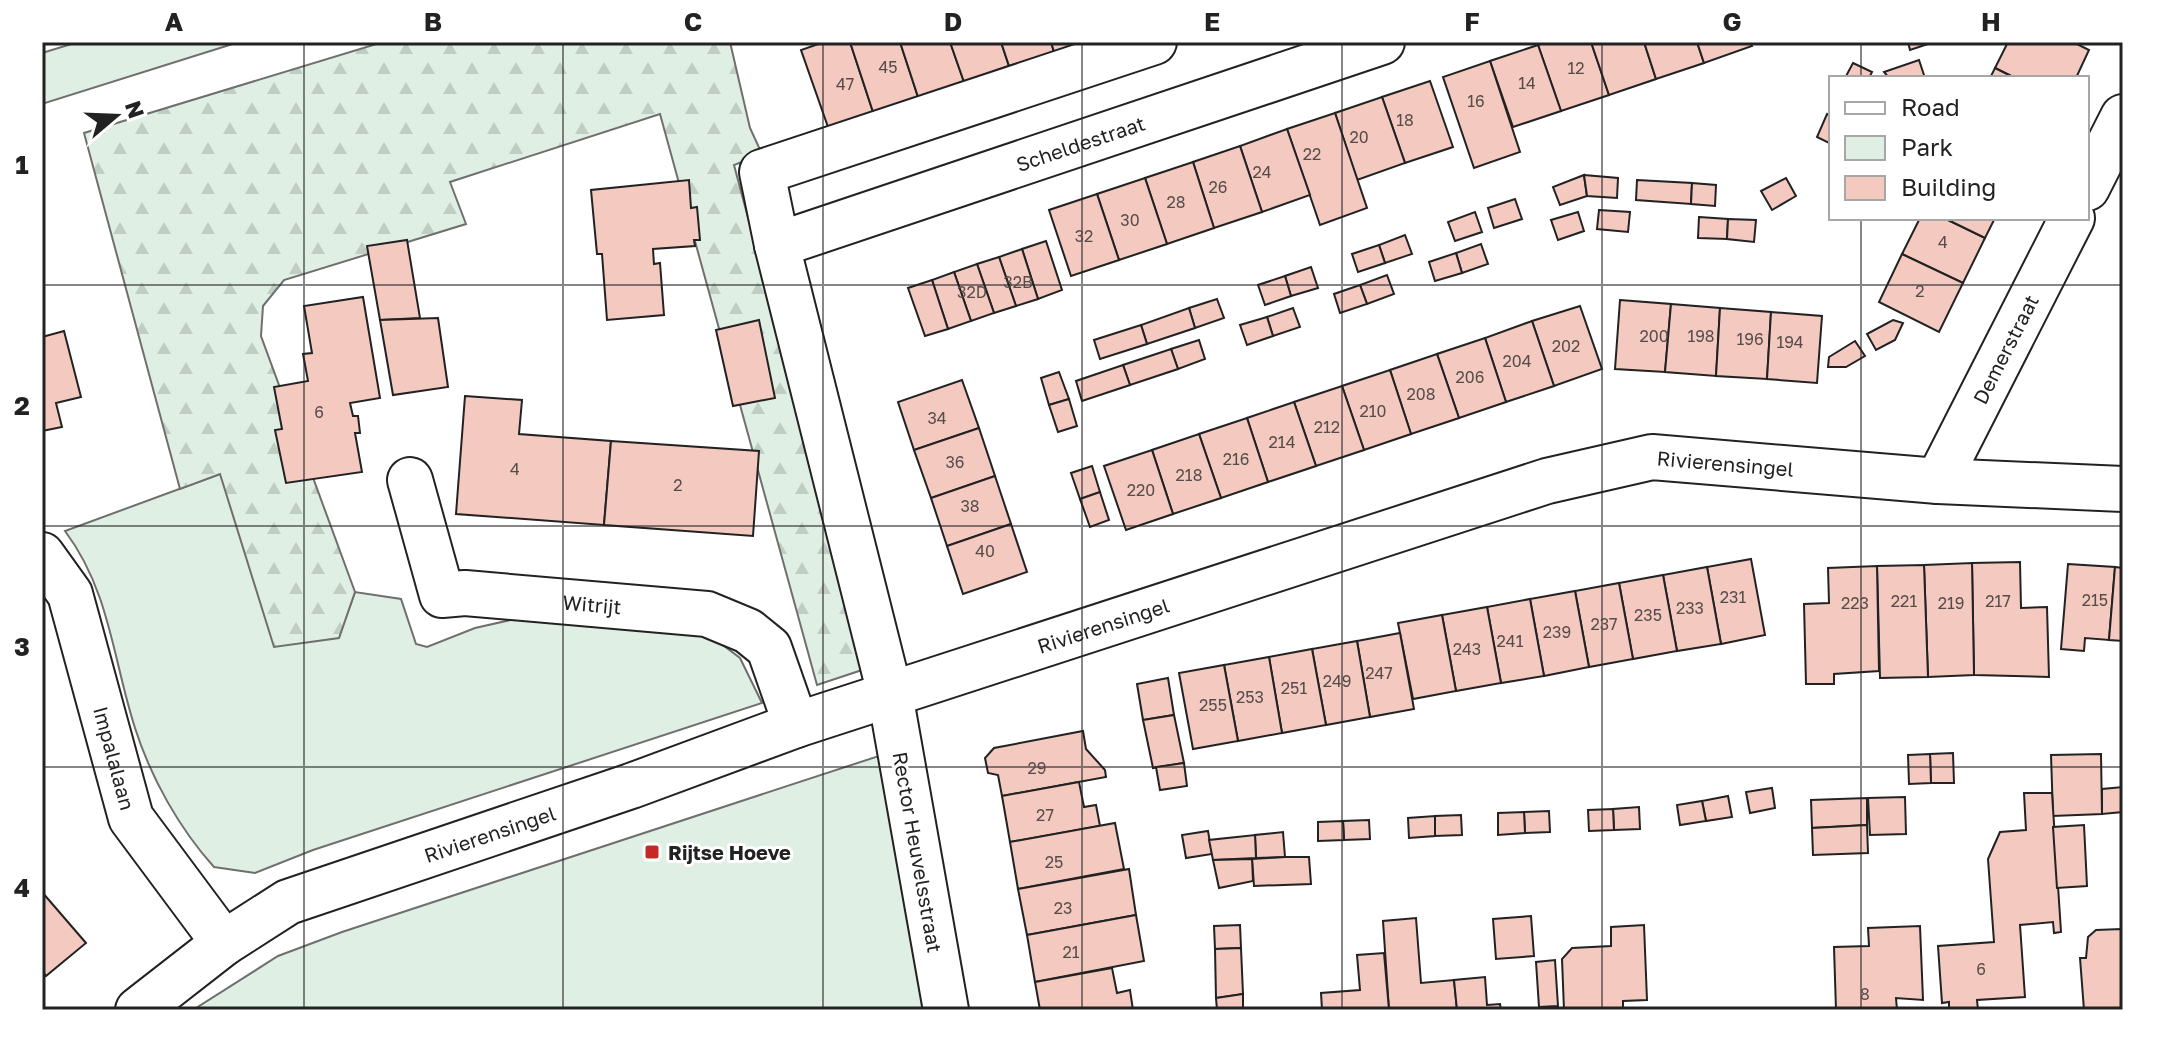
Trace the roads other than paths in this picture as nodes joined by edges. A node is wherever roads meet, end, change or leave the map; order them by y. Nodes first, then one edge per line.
1 (1154, 42) edge
2 (1382, 42) edge
3 (2123, 117) edge
4 (2089, 184) edge
5 (2071, 220) edge
6 (777, 245) junction
7 (410, 480) dead end
8 (1938, 481) junction
9 (2123, 489) edge
10 (42, 555) edge
11 (890, 694) junction
12 (796, 725) junction
13 (224, 943) junction
14 (138, 1010) edge
15 (946, 1010) edge

1 - 6 street
2 - 6 street, Scheldestraat
3 - 4 street
5 - 8 street, Demerstraat
6 - 11 street
7 - 12 street, Witrijt
8 - 9 street, Rivierensingel
8 - 11 street, Rivierensingel
10 - 13 street, Impalalaan
11 - 12 street, Rivierensingel
11 - 15 street, Rector Heuvelsstraat
12 - 13 street, Rivierensingel
13 - 14 street, Rivierensingel

